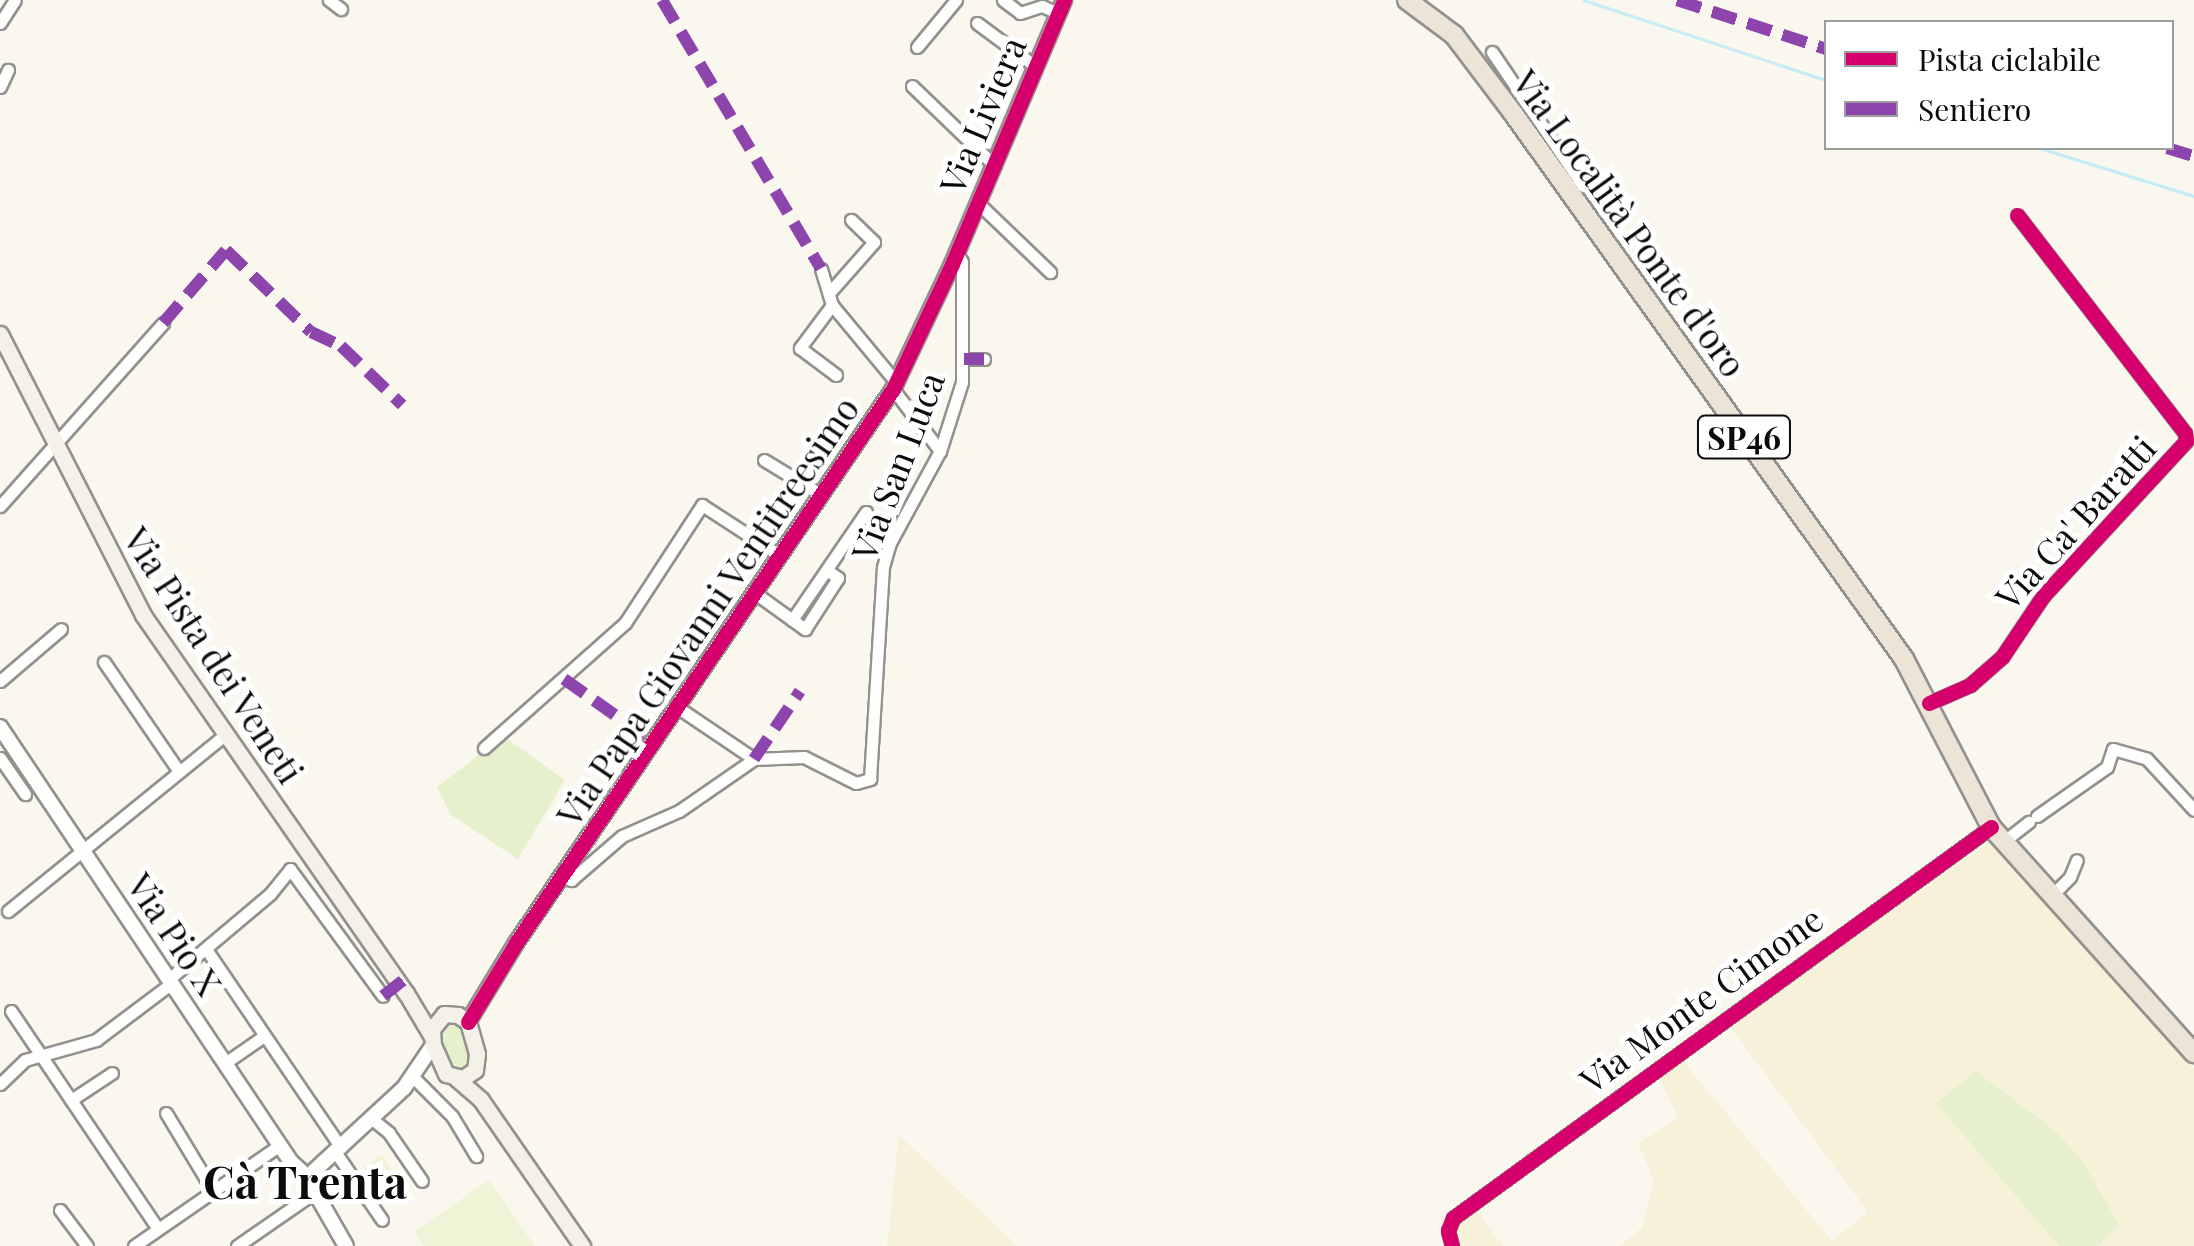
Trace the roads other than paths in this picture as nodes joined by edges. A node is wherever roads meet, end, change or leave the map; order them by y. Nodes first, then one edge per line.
1 (15, 0) edge
2 (328, 0) edge
3 (956, 0) edge
4 (1004, 0) edge
5 (1407, 0) edge
6 (1061, 6) edge
7 (340, 9) dead end
8 (977, 22) dead end
9 (0, 23) edge
10 (917, 47) dead end
11 (1492, 52) dead end
12 (1035, 66) junction
13 (8, 70) edge
14 (912, 86) dead end
15 (0, 87) edge
16 (995, 166) junction
17 (1583, 186) dead end
18 (978, 203) junction
19 (2017, 216) dead end
20 (851, 220) dead end
21 (957, 253) junction
22 (820, 269) dead end
23 (1050, 272) dead end
24 (831, 299) junction
25 (163, 323) dead end
26 (0, 334) edge
27 (964, 359) junction
28 (984, 359) dead end
29 (836, 375) dead end
30 (894, 386) junction
31 (56, 444) junction
32 (940, 451) junction
33 (764, 460) dead end
34 (820, 494) junction
35 (0, 506) edge
36 (866, 512) dead end
37 (779, 556) junction
38 (756, 593) junction
39 (62, 629) dead end
40 (104, 662) dead end
41 (0, 682) edge
42 (1929, 703) junction
43 (677, 707) junction
44 (0, 726) edge
45 (227, 733) junction
46 (484, 748) dead end
47 (0, 758) edge
48 (754, 759) junction
49 (178, 770) junction
50 (25, 794) dead end
51 (2194, 810) edge
52 (1997, 834) junction
53 (81, 847) junction
54 (2077, 860) dead end
55 (563, 877) junction
56 (2052, 895) junction
57 (8, 911) dead end
58 (206, 948) junction
59 (171, 981) junction
60 (484, 990) junction
61 (406, 993) junction
62 (383, 996) dead end
63 (11, 1011) dead end
64 (448, 1014) junction
65 (468, 1022) junction
66 (264, 1036) junction
67 (432, 1040) junction
68 (2194, 1053) edge
69 (38, 1054) junction
70 (225, 1063) junction
71 (475, 1070) junction
72 (112, 1073) dead end
73 (451, 1076) junction
74 (0, 1084) edge
75 (410, 1084) junction
76 (71, 1100) junction
77 (480, 1100) junction
78 (166, 1113) dead end
79 (372, 1119) junction
80 (280, 1145) junction
81 (338, 1150) junction
82 (476, 1156) dead end
83 (310, 1180) junction
84 (422, 1182) dead end
85 (213, 1191) junction
86 (60, 1210) dead end
87 (382, 1220) dead end
88 (158, 1229) junction
89 (87, 1246) edge
90 (134, 1246) edge
91 (237, 1246) edge
92 (346, 1246) edge
93 (582, 1246) edge
94 (1452, 1246) edge

1 - 9 street
2 - 7 street
3 - 10 street, Via Liviera
4 - 6 street, Via Liviera
5 - 42 main road, Via Località Ponte d'oro / SP46
6 - 12 street, Via Liviera
8 - 12 street, Via Liviera
11 - 17 street, Via Località Ponte d'oro
12 - 16 street, Via Liviera
13 - 15 street
14 - 16 street, Via Liviera
16 - 18 street, Via Liviera
18 - 21 street, Via Liviera
18 - 23 street, Via Liviera
19 - 42 street, Via Ca' Baratti
20 - 24 street
21 - 27 street, Via San Luca
21 - 30 street, Via Papa Giovanni Ventitreesimo
22 - 24 street
24 - 29 street
24 - 30 street
25 - 31 street
26 - 31 main road, Via Pista dei Veneti
27 - 28 street, Via San Luca
27 - 32 street, Via San Luca
30 - 32 street, Via Papa Giovanni Ventitreesimo
30 - 34 street, Via Papa Giovanni Ventitreesimo
31 - 35 street
31 - 45 main road, Via Pista dei Veneti
32 - 48 street, Via San Luca
33 - 34 street, Via Papa Giovanni Ventitreesimo
34 - 37 street, Via Papa Giovanni Ventitreesimo
36 - 38 street
37 - 38 street, Via Papa Giovanni Ventitreesimo
37 - 46 street
38 - 43 street, Via Papa Giovanni Ventitreesimo
39 - 41 street
40 - 49 street
42 - 52 main road, Via Località Ponte d'oro / SP46
43 - 48 street, Via Papa Giovanni Ventitreesimo
43 - 55 street, Via Papa Giovanni Ventitreesimo
44 - 53 street, Via Pio X
45 - 49 street
45 - 61 main road, Via Pista dei Veneti
47 - 50 street
48 - 55 street
49 - 53 street
51 - 52 street, Via Monte Cimone
52 - 56 main road, Via Località Ponte d'oro / SP46
52 - 94 street, Via Monte Cimone
53 - 57 street
53 - 59 street, Via Pio X
54 - 56 street
55 - 60 street, Via Papa Giovanni Ventitreesimo
56 - 68 main road, SP46
58 - 59 street
58 - 62 street
58 - 66 street
59 - 69 street
59 - 70 street, Via Pio X
60 - 64 street, Via Papa Giovanni Ventitreesimo
60 - 65 street, Via Papa Giovanni Ventitreesimo
61 - 64 main road, Via Pista dei Veneti
61 - 67 main road, Via Pista dei Veneti
63 - 69 street
64 - 65 main road
64 - 67 main road, Via Papa Giovanni Ventitreesimo
65 - 71 main road
66 - 70 street
66 - 81 street
67 - 73 main road
67 - 75 street, Via Papa Giovanni Ventitreesimo
69 - 74 street
69 - 76 street
70 - 80 street, Via Pio X
71 - 73 main road
71 - 77 main road
72 - 76 street
73 - 75 street
73 - 77 main road
75 - 79 street, Via Papa Giovanni Ventitreesimo
75 - 82 street
76 - 88 street
77 - 93 main road
78 - 85 street
79 - 81 street, Via Papa Giovanni Ventitreesimo
79 - 84 street
80 - 83 street, Via Pio X
80 - 85 street
81 - 83 street, Via Papa Giovanni Ventitreesimo
81 - 87 street
83 - 91 street
83 - 92 street, Via Pio X
85 - 88 street
86 - 89 street
88 - 90 street

